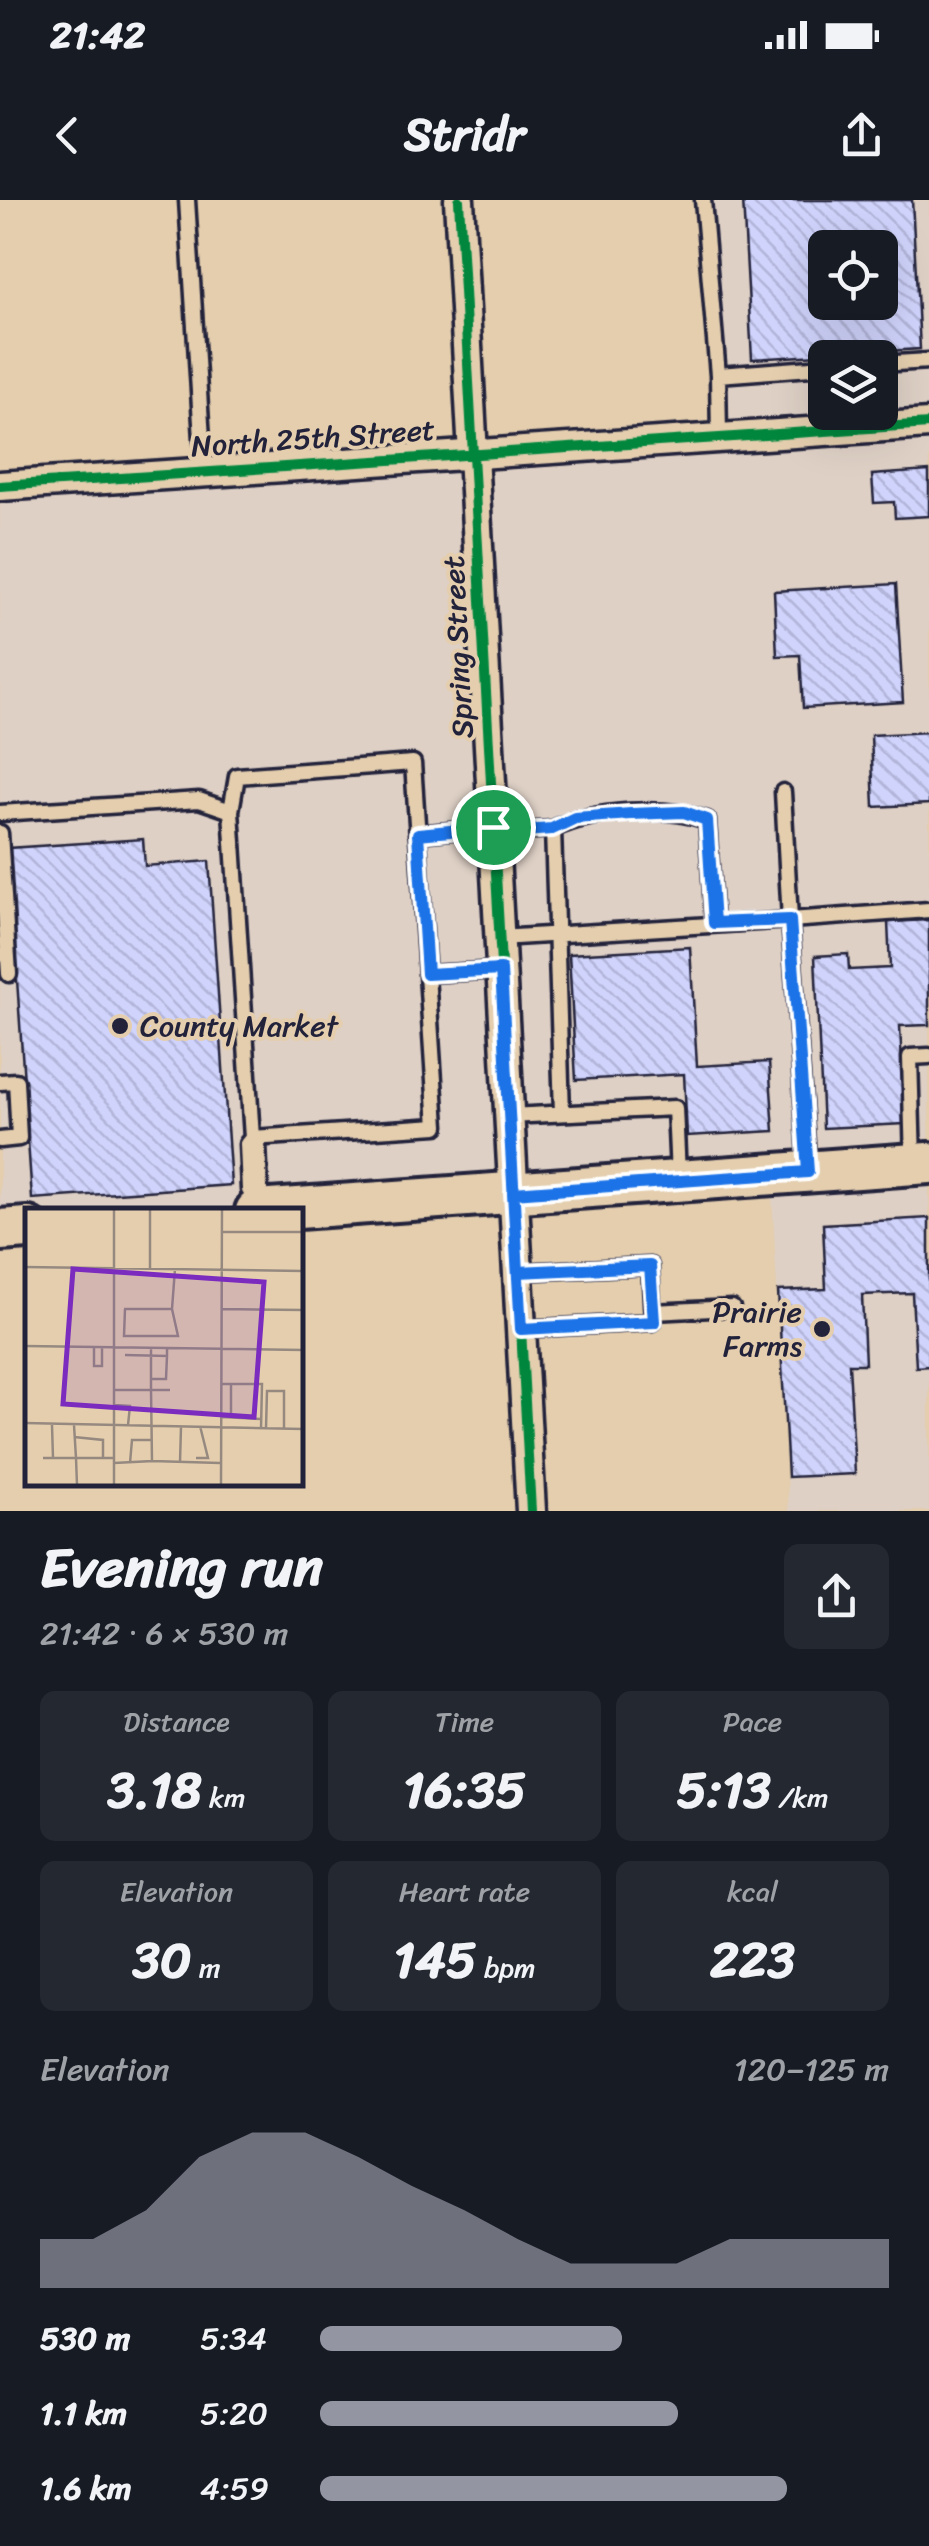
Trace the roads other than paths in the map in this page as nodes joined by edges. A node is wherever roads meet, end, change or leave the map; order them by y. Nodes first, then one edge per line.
1 (187, 200) edge
2 (459, 200) edge
3 (703, 200) edge
4 (929, 360) edge
5 (898, 363) edge
6 (808, 369) edge
7 (718, 375) junction
8 (929, 424) edge
9 (719, 436) junction
10 (473, 452) junction
11 (204, 471) junction
12 (0, 486) edge
13 (783, 792) dead end
14 (231, 811) junction
15 (0, 813) edge
16 (552, 829) junction
17 (493, 830) junction
18 (0, 833) edge
19 (418, 834) junction
20 (929, 910) edge
21 (790, 920) junction
22 (714, 923) junction
23 (554, 935) junction
24 (499, 938) junction
25 (4, 942) edge
26 (501, 970) junction
27 (9, 974) dead end
28 (427, 974) junction
29 (929, 1056) edge
30 (0, 1082) edge
31 (562, 1113) junction
32 (509, 1116) junction
33 (252, 1138) junction
34 (0, 1140) edge
35 (921, 1164) edge
36 (808, 1172) junction
37 (678, 1181) junction
38 (513, 1193) junction
39 (256, 1206) edge
40 (25, 1228) edge
41 (0, 1230) edge
42 (518, 1272) junction
43 (732, 1308) dead end
44 (653, 1312) junction
45 (521, 1329) junction
46 (532, 1511) edge

1 - 11 lane
2 - 10 street, Spring Street
3 - 7 lane
4 - 5 lane
6 - 7 lane
7 - 9 lane
8 - 9 street, North 25th Street
9 - 10 street, North 25th Street
10 - 11 street, North 25th Street
10 - 17 street, Spring Street
11 - 12 street, North 25th Street
13 - 21 lane
14 - 15 lane
14 - 19 lane
14 - 33 lane
16 - 17 lane
16 - 22 lane
16 - 23 lane
17 - 19 lane
17 - 24 street, Spring Street
18 - 25 lane
19 - 28 lane
20 - 21 lane
21 - 22 lane
21 - 36 lane
22 - 23 lane
23 - 24 lane
23 - 31 lane
24 - 26 street, Spring Street
25 - 27 lane
26 - 28 lane
26 - 32 street, Spring Street
28 - 33 lane
29 - 35 lane
30 - 34 lane
31 - 32 lane
31 - 37 lane
32 - 38 street, Spring Street
33 - 39 lane
35 - 36 main road
36 - 37 main road
37 - 38 main road
38 - 39 main road
38 - 42 street, Spring Street
40 - 41 main road
42 - 44 lane
42 - 45 street, Spring Street
43 - 44 lane
44 - 45 lane
45 - 46 street, Spring Street

